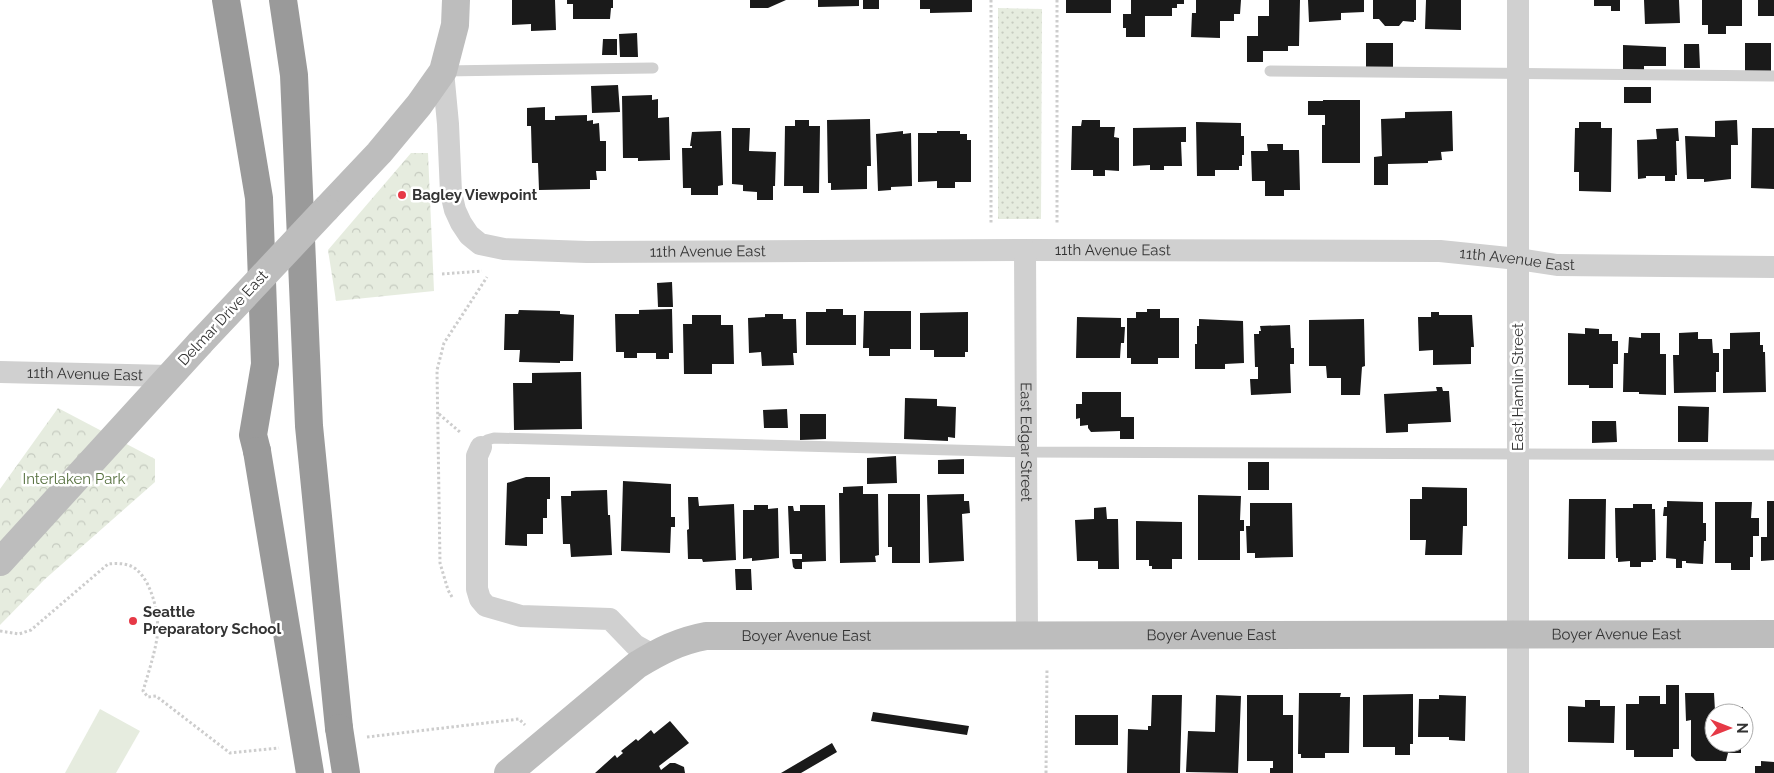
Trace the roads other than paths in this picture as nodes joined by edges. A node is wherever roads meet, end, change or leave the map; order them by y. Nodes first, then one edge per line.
1 (226, 0) edge
2 (283, 0) edge
3 (303, 0) edge
4 (456, 0) edge
5 (1518, 0) edge
6 (653, 68) dead end
7 (443, 71) junction
8 (1270, 71) dead end
9 (1518, 73) junction
10 (294, 75) junction
11 (1774, 76) edge
12 (1025, 250) junction
13 (1518, 259) junction
14 (1774, 267) edge
15 (0, 372) edge
16 (169, 376) junction
17 (472, 440) joint
18 (1027, 452) junction
19 (1518, 454) junction
20 (1774, 455) edge
21 (0, 562) edge
22 (1518, 634) junction
23 (1774, 634) edge
24 (1027, 635) junction
25 (653, 655) junction
26 (310, 773) edge
27 (346, 773) edge
28 (508, 773) edge
29 (1518, 773) edge

1 - 26 highway, bridge
2 - 10 highway
3 - 10 highway
4 - 7 street, Delmar Drive East
5 - 9 street, East Hamlin Street
6 - 7 lane
7 - 12 street, 11th Avenue East
7 - 16 street, Delmar Drive East, bridge
8 - 9 lane
9 - 11 lane
9 - 13 street, East Hamlin Street
10 - 27 highway, bridge
12 - 13 street, 11th Avenue East
12 - 18 street, East Edgar Street
13 - 14 street, 11th Avenue East
13 - 19 street, East Hamlin Street
15 - 16 street, 11th Avenue East
16 - 21 street, Delmar Drive East
17 - 18 lane
17 - 25 street
18 - 19 lane
18 - 24 street, East Edgar Street
19 - 20 lane
19 - 22 street, East Hamlin Street
22 - 23 street, Boyer Avenue East
22 - 24 street, Boyer Avenue East
22 - 29 street, East Hamlin Street
24 - 25 street, Boyer Avenue East
25 - 28 street, Boyer Avenue East

